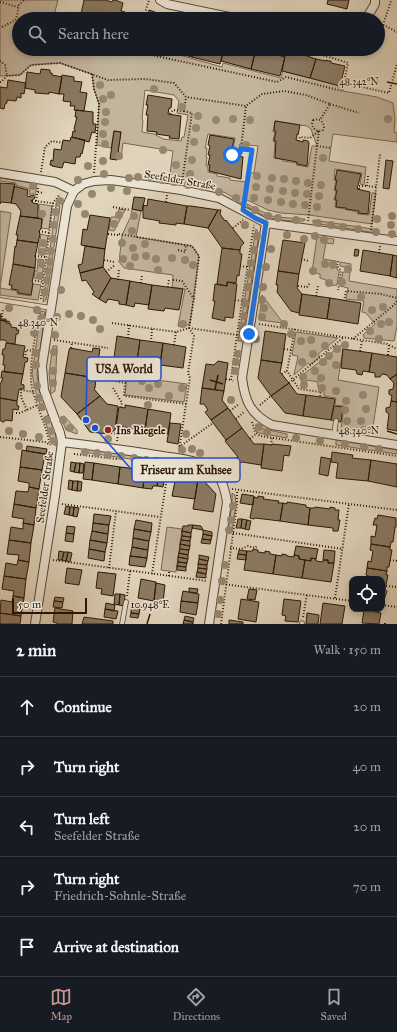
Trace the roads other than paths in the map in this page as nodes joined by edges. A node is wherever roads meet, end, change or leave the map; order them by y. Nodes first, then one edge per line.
1 (160, 0) edge
2 (375, 0) edge
3 (205, 12) edge
4 (370, 12) edge
5 (0, 173) edge
6 (74, 191) junction
7 (266, 223) junction
8 (397, 242) edge
9 (2, 300) edge
10 (51, 308) junction
11 (336, 421) dead end
12 (334, 436) junction
13 (62, 442) junction
14 (397, 445) edge
15 (126, 602) road end
16 (35, 624) edge
17 (122, 624) edge
18 (209, 624) edge

1 - 3 street
2 - 4 street
5 - 6 street
6 - 7 street, Seefelder Straße
6 - 10 street, Seefelder Straße
7 - 8 street, Seefelder Straße
7 - 12 street
9 - 10 lane
10 - 13 street, Seefelder Straße
11 - 12 lane
12 - 14 street
13 - 16 street, Seefelder Straße
13 - 18 street
15 - 17 lane

